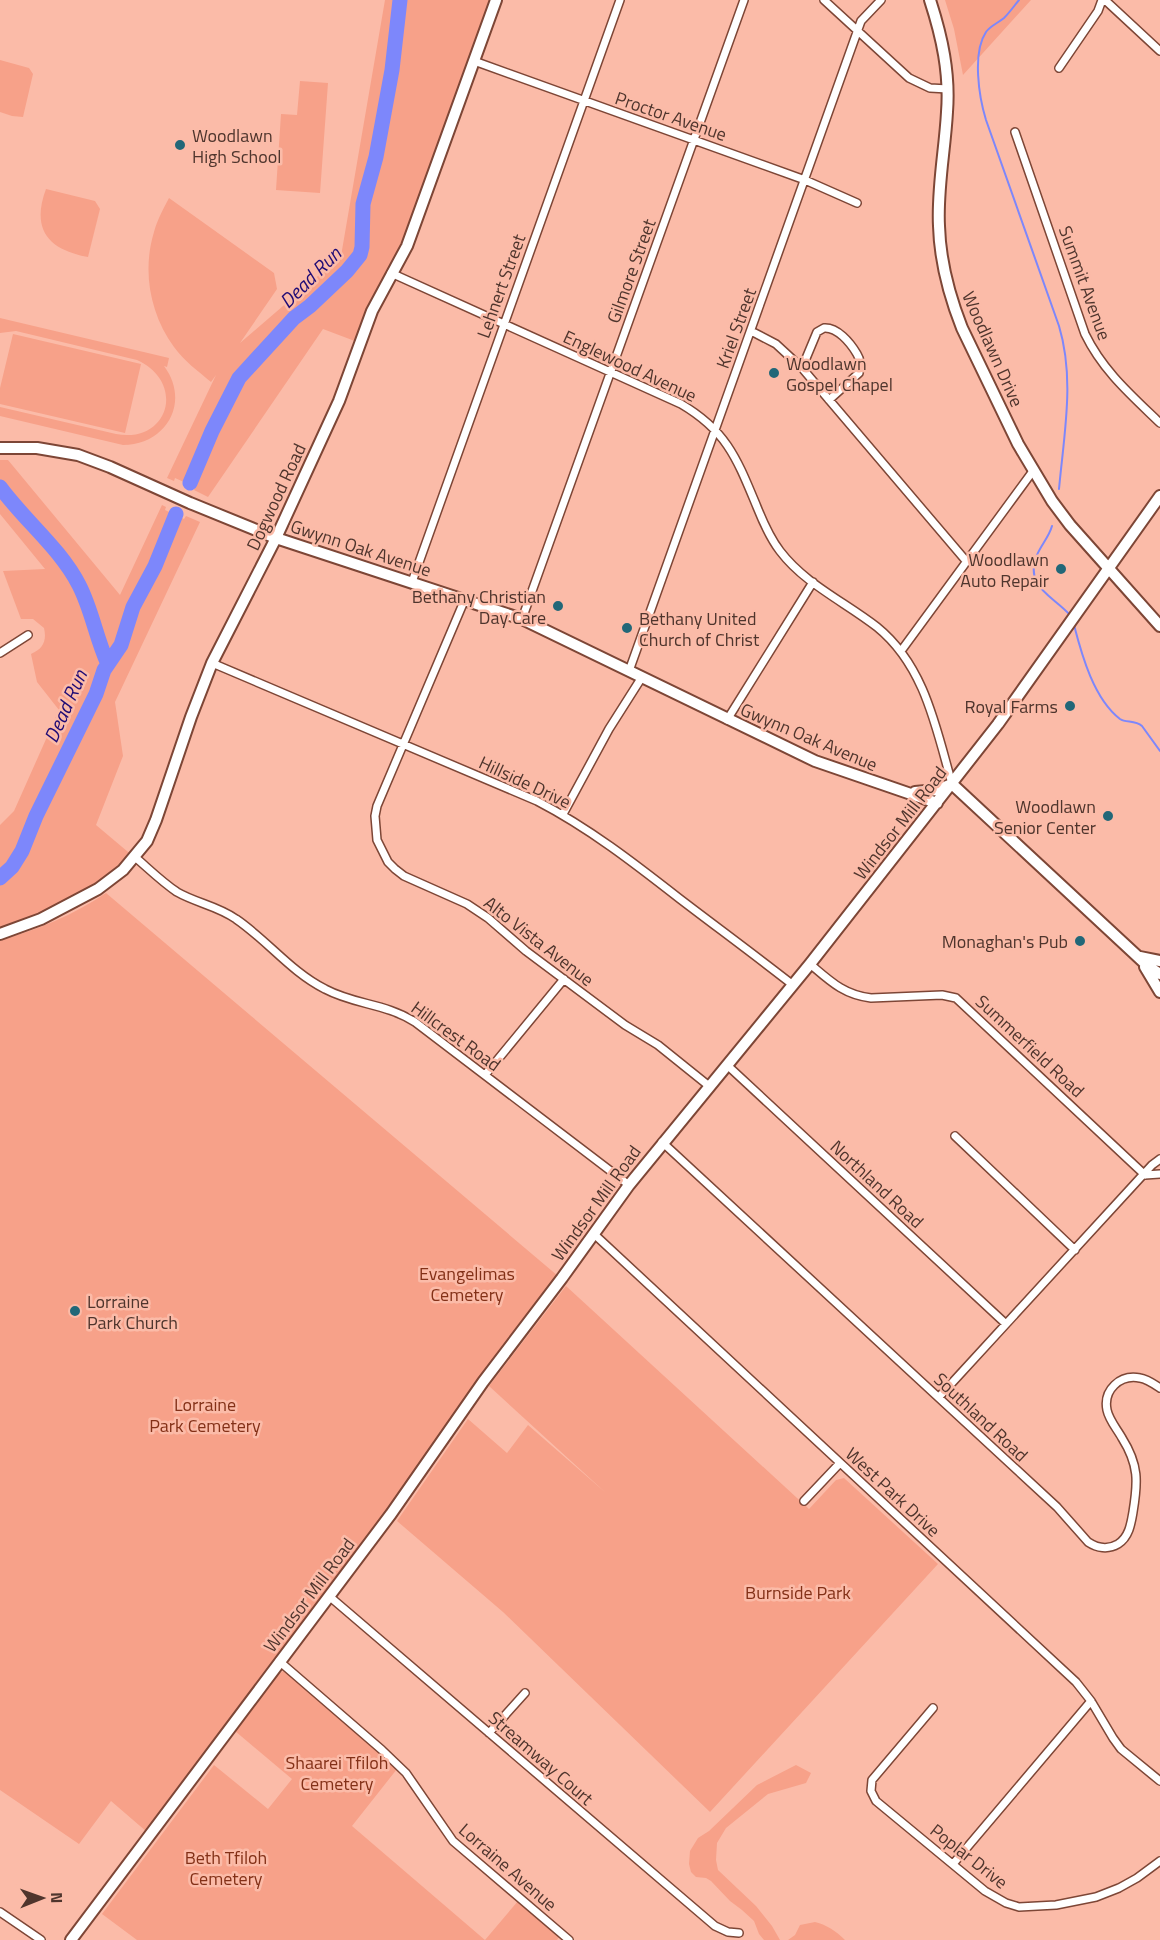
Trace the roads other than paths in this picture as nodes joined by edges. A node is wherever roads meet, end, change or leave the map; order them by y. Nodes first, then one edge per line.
1 (496, 0) edge
2 (620, 0) edge
3 (744, 0) edge
4 (824, 0) edge
5 (880, 0) edge
6 (930, 0) edge
7 (1104, 0) edge
8 (857, 31) junction
9 (1160, 51) edge
10 (474, 61) junction
11 (1059, 68) dead end
12 (948, 88) junction
13 (583, 101) junction
14 (1015, 132) dead end
15 (694, 139) junction
16 (805, 180) junction
17 (857, 202) dead end
18 (391, 273) junction
19 (503, 324) junction
20 (751, 331) junction
21 (802, 368) junction
22 (610, 373) junction
23 (829, 400) junction
24 (1160, 423) edge
25 (716, 429) junction
26 (0, 448) edge
27 (1033, 471) junction
28 (1160, 496) edge
29 (276, 538) junction
30 (967, 562) junction
31 (1108, 567) junction
32 (412, 582) junction
33 (813, 582) junction
34 (465, 599) junction
35 (522, 619) junction
36 (1160, 626) edge
37 (28, 634) dead end
38 (901, 651) junction
39 (0, 653) edge
40 (212, 663) junction
41 (628, 671) junction
42 (642, 678) junction
43 (727, 720) junction
44 (402, 744) junction
45 (952, 784) junction
46 (902, 791) junction
47 (937, 803) junction
48 (563, 814) junction
49 (135, 857) junction
50 (0, 934) edge
51 (1138, 956) junction
52 (1160, 963) edge
53 (810, 964) junction
54 (1160, 974) edge
55 (564, 979) junction
56 (793, 986) junction
57 (1160, 992) edge
58 (727, 1065) junction
59 (485, 1075) junction
60 (709, 1086) junction
61 (955, 1136) dead end
62 (662, 1142) junction
63 (1160, 1159) edge
64 (1160, 1174) edge
65 (1145, 1175) junction
66 (628, 1185) junction
67 (594, 1234) junction
68 (1075, 1250) junction
69 (1006, 1324) junction
70 (1160, 1388) edge
71 (939, 1397) junction
72 (840, 1463) junction
73 (804, 1501) dead end
74 (329, 1596) junction
75 (279, 1661) junction
76 (525, 1694) dead end
77 (1091, 1701) junction
78 (933, 1708) dead end
79 (489, 1733) junction
80 (1160, 1781) edge
81 (1160, 1861) edge
82 (953, 1864) junction
83 (0, 1912) edge
84 (739, 1933) dead end
85 (41, 1940) edge
86 (71, 1940) edge
87 (569, 1940) edge

1 - 10 main road, Dogwood Road
2 - 13 street, Lehnert Street
3 - 15 street, Gilmore Street
4 - 8 street
5 - 8 street, Kriel Street
6 - 12 main road, Woodlawn Drive
7 - 9 street
7 - 11 street
8 - 12 street
8 - 16 street, Kriel Street
10 - 13 street, Proctor Avenue
10 - 18 main road, Dogwood Road
12 - 27 main road, Woodlawn Drive
13 - 15 street, Proctor Avenue
13 - 19 street, Lehnert Street
14 - 24 street, Summit Avenue
15 - 16 street, Proctor Avenue
15 - 22 street, Gilmore Street
16 - 17 street, Proctor Avenue
16 - 20 street, Kriel Street
18 - 19 street, Englewood Avenue
18 - 29 main road, Dogwood Road
19 - 22 street, Englewood Avenue
19 - 32 street, Lehnert Street
20 - 21 street
20 - 25 street, Kriel Street
21 - 23 street
21 - 23 street
22 - 25 street, Englewood Avenue
22 - 35 street, Gilmore Street
23 - 30 street
25 - 33 street, Englewood Avenue
25 - 41 street, Kriel Street
26 - 29 main road, Gwynn Oak Avenue
27 - 30 street
27 - 31 main road, Woodlawn Drive
28 - 31 main road, Windsor Mill Road
29 - 32 main road, Gwynn Oak Avenue
29 - 40 main road, Dogwood Road
30 - 38 street
31 - 36 main road, Woodlawn Drive
31 - 45 main road, Windsor Mill Road
32 - 34 main road, Gwynn Oak Avenue
33 - 38 street, Englewood Avenue
33 - 43 street
34 - 35 main road, Gwynn Oak Avenue
34 - 44 street, Alto Vista Avenue
35 - 41 main road, Gwynn Oak Avenue
37 - 39 street
38 - 45 street, Englewood Avenue
40 - 44 street, Hillside Drive
40 - 49 main road, Dogwood Road
41 - 42 main road, Gwynn Oak Avenue
42 - 43 main road, Gwynn Oak Avenue
42 - 48 street
43 - 46 main road, Gwynn Oak Avenue
44 - 48 street, Hillside Drive
44 - 55 street, Alto Vista Avenue
45 - 46 main road
45 - 47 main road, Windsor Mill Road
45 - 51 main road
46 - 47 main road, Gwynn Oak Avenue
47 - 53 main road, Windsor Mill Road
48 - 56 street, Hillside Drive
49 - 50 main road, Dogwood Road
49 - 59 street, Hillcrest Road
51 - 52 main road
51 - 54 main road
51 - 57 main road
53 - 56 main road, Windsor Mill Road
53 - 65 street, Summerfield Road
55 - 59 street
55 - 60 street, Alto Vista Avenue
56 - 58 main road, Windsor Mill Road
58 - 60 main road, Windsor Mill Road
58 - 69 street, Northland Road
59 - 66 street, Hillcrest Road
60 - 62 main road, Windsor Mill Road
61 - 68 street
62 - 66 main road, Windsor Mill Road
62 - 71 street, Southland Road
63 - 65 street
64 - 65 street
65 - 68 street
66 - 67 main road, Windsor Mill Road
67 - 72 street, West Park Drive
67 - 74 main road, Windsor Mill Road
68 - 69 street
69 - 71 street
70 - 71 street, Southland Road
72 - 73 street
72 - 77 street, West Park Drive
74 - 75 main road, Windsor Mill Road
74 - 79 street, Streamway Court
75 - 86 main road, Windsor Mill Road
75 - 87 street, Lorraine Avenue
76 - 79 street
77 - 80 street, West Park Drive
77 - 82 street
78 - 82 street, Poplar Drive
79 - 84 street, Streamway Court
81 - 82 street, Poplar Drive
83 - 85 street

